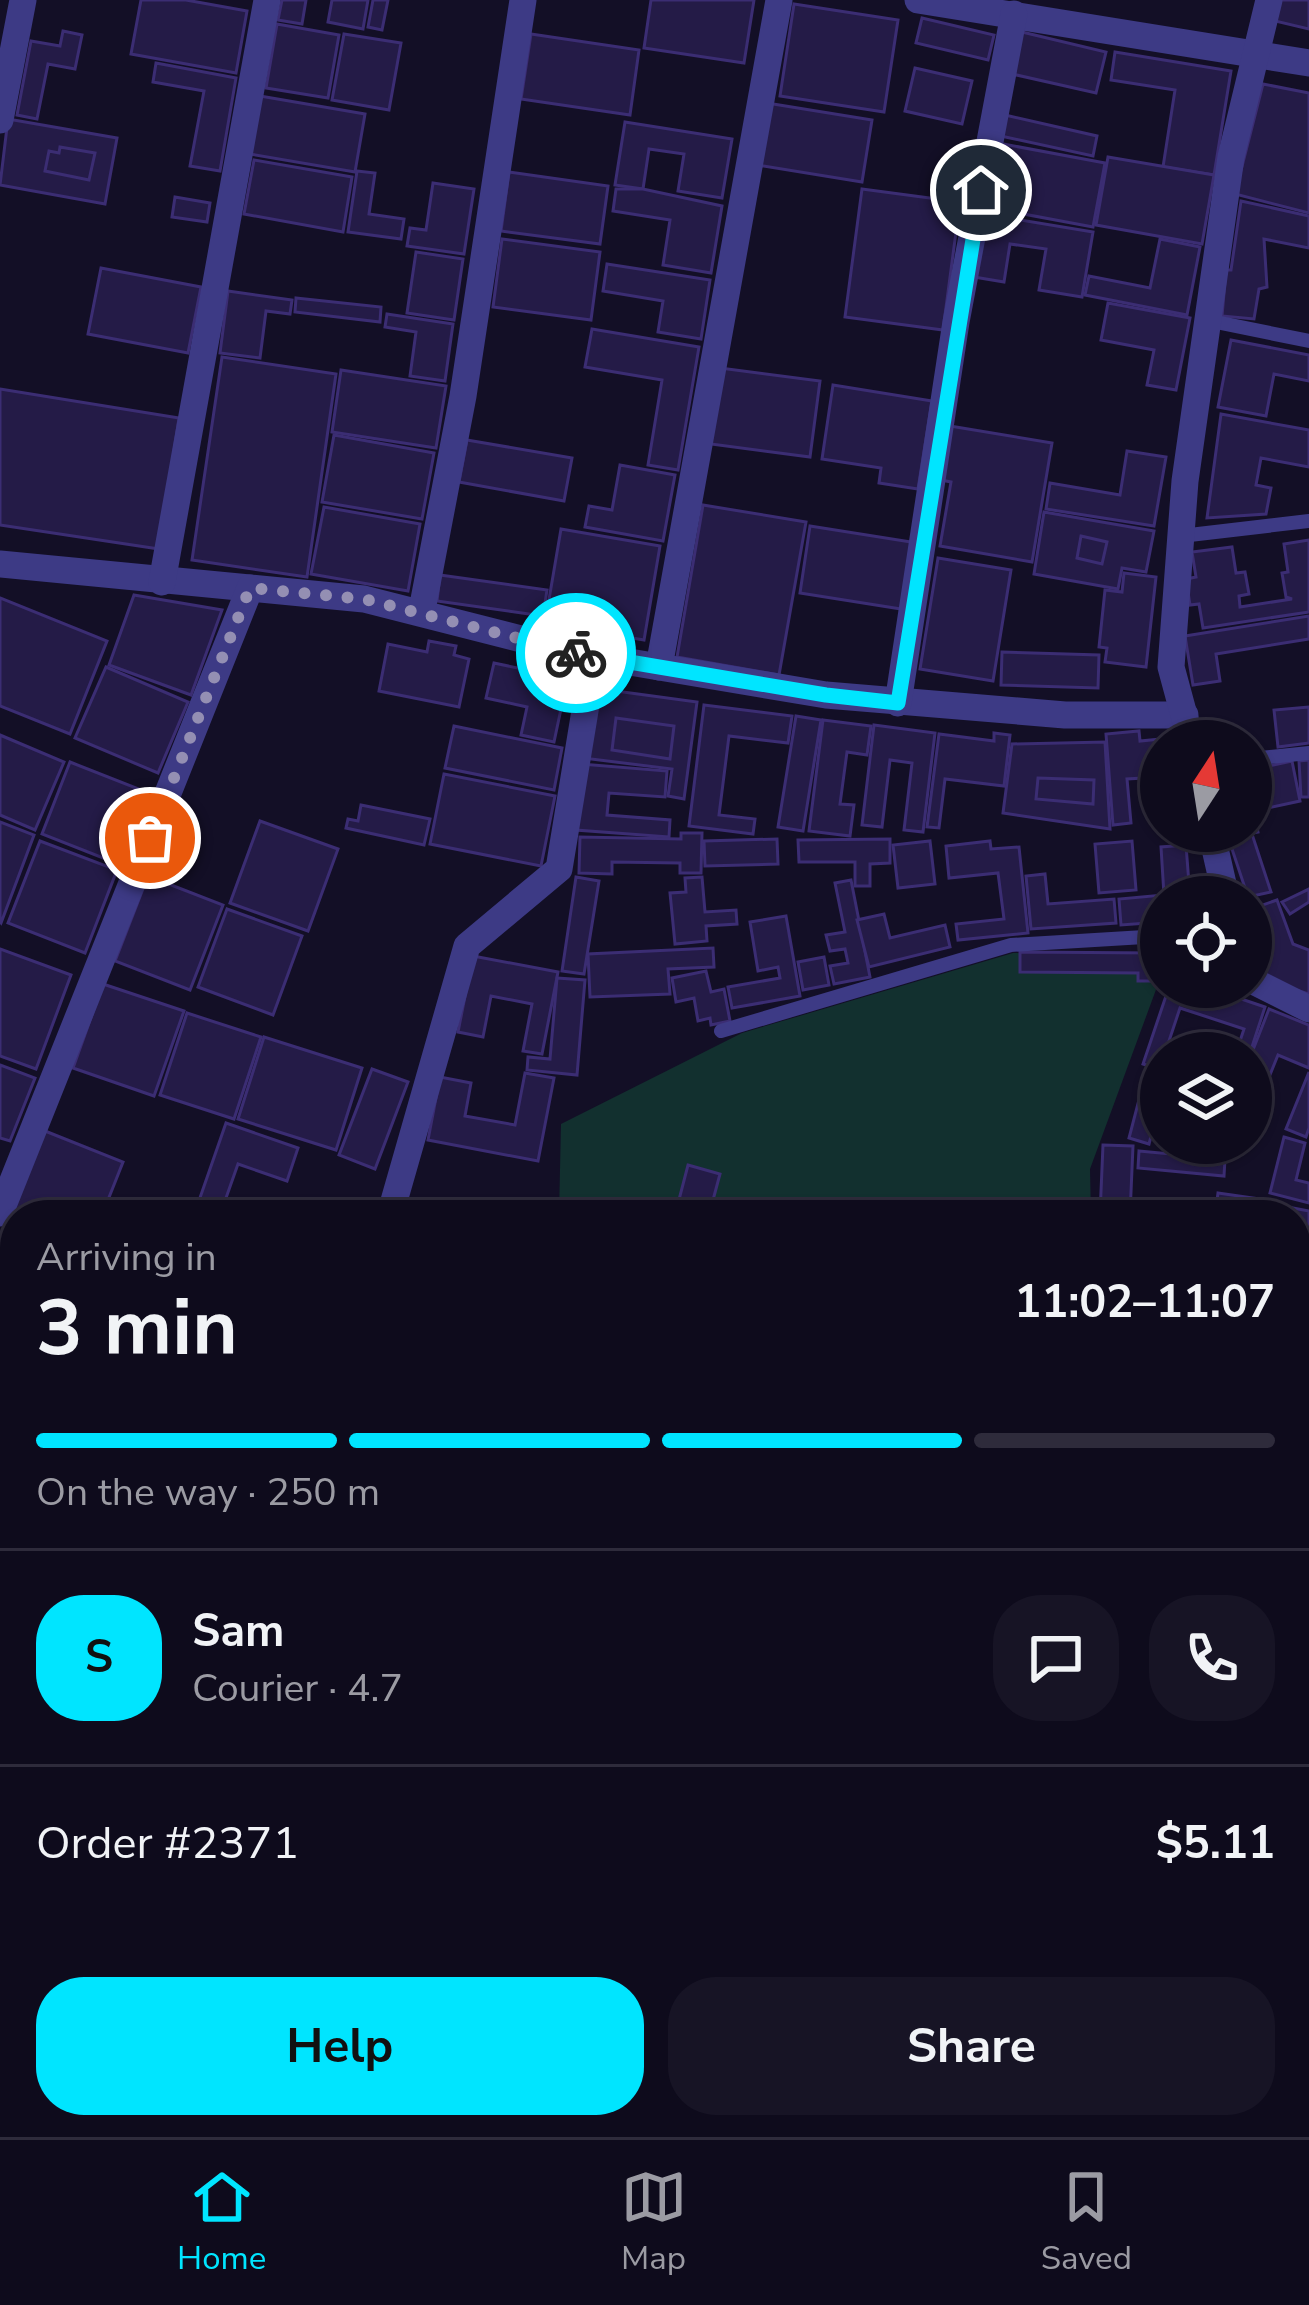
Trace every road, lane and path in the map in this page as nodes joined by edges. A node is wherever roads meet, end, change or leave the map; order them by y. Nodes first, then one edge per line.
1 (23, 0) edge
2 (267, 0) edge
3 (524, 0) edge
4 (779, 0) edge
5 (918, 0) edge
6 (1269, 0) edge
7 (1003, 9) edge
8 (1256, 52) junction
9 (1309, 63) edge
10 (0, 121) edge
11 (1206, 320) junction
12 (1309, 340) edge
13 (1309, 521) edge
14 (1180, 536) junction
15 (0, 564) edge
16 (162, 582) junction
17 (250, 588) junction
18 (422, 610) junction
19 (594, 656) junction
20 (659, 667) junction
21 (898, 703) junction
22 (1186, 720) edge
23 (1140, 723) edge
24 (1309, 753) edge
25 (1272, 757) edge
26 (1140, 937) edge
27 (1272, 990) edge
28 (1309, 1009) edge
29 (722, 1031) dead end
30 (6, 1200) edge
31 (394, 1200) edge

1 - 10 street
2 - 16 street
3 - 18 street
4 - 20 street
5 - 7 street
6 - 8 street
7 - 8 street
7 - 21 street
8 - 9 street
8 - 11 street
11 - 12 lane
11 - 14 street
13 - 14 lane
14 - 22 street
15 - 16 street
16 - 17 street
17 - 18 street
17 - 30 street
18 - 19 street
19 - 20 street
19 - 31 street
20 - 21 street
21 - 23 street
24 - 25 lane
26 - 29 lane
27 - 28 street

